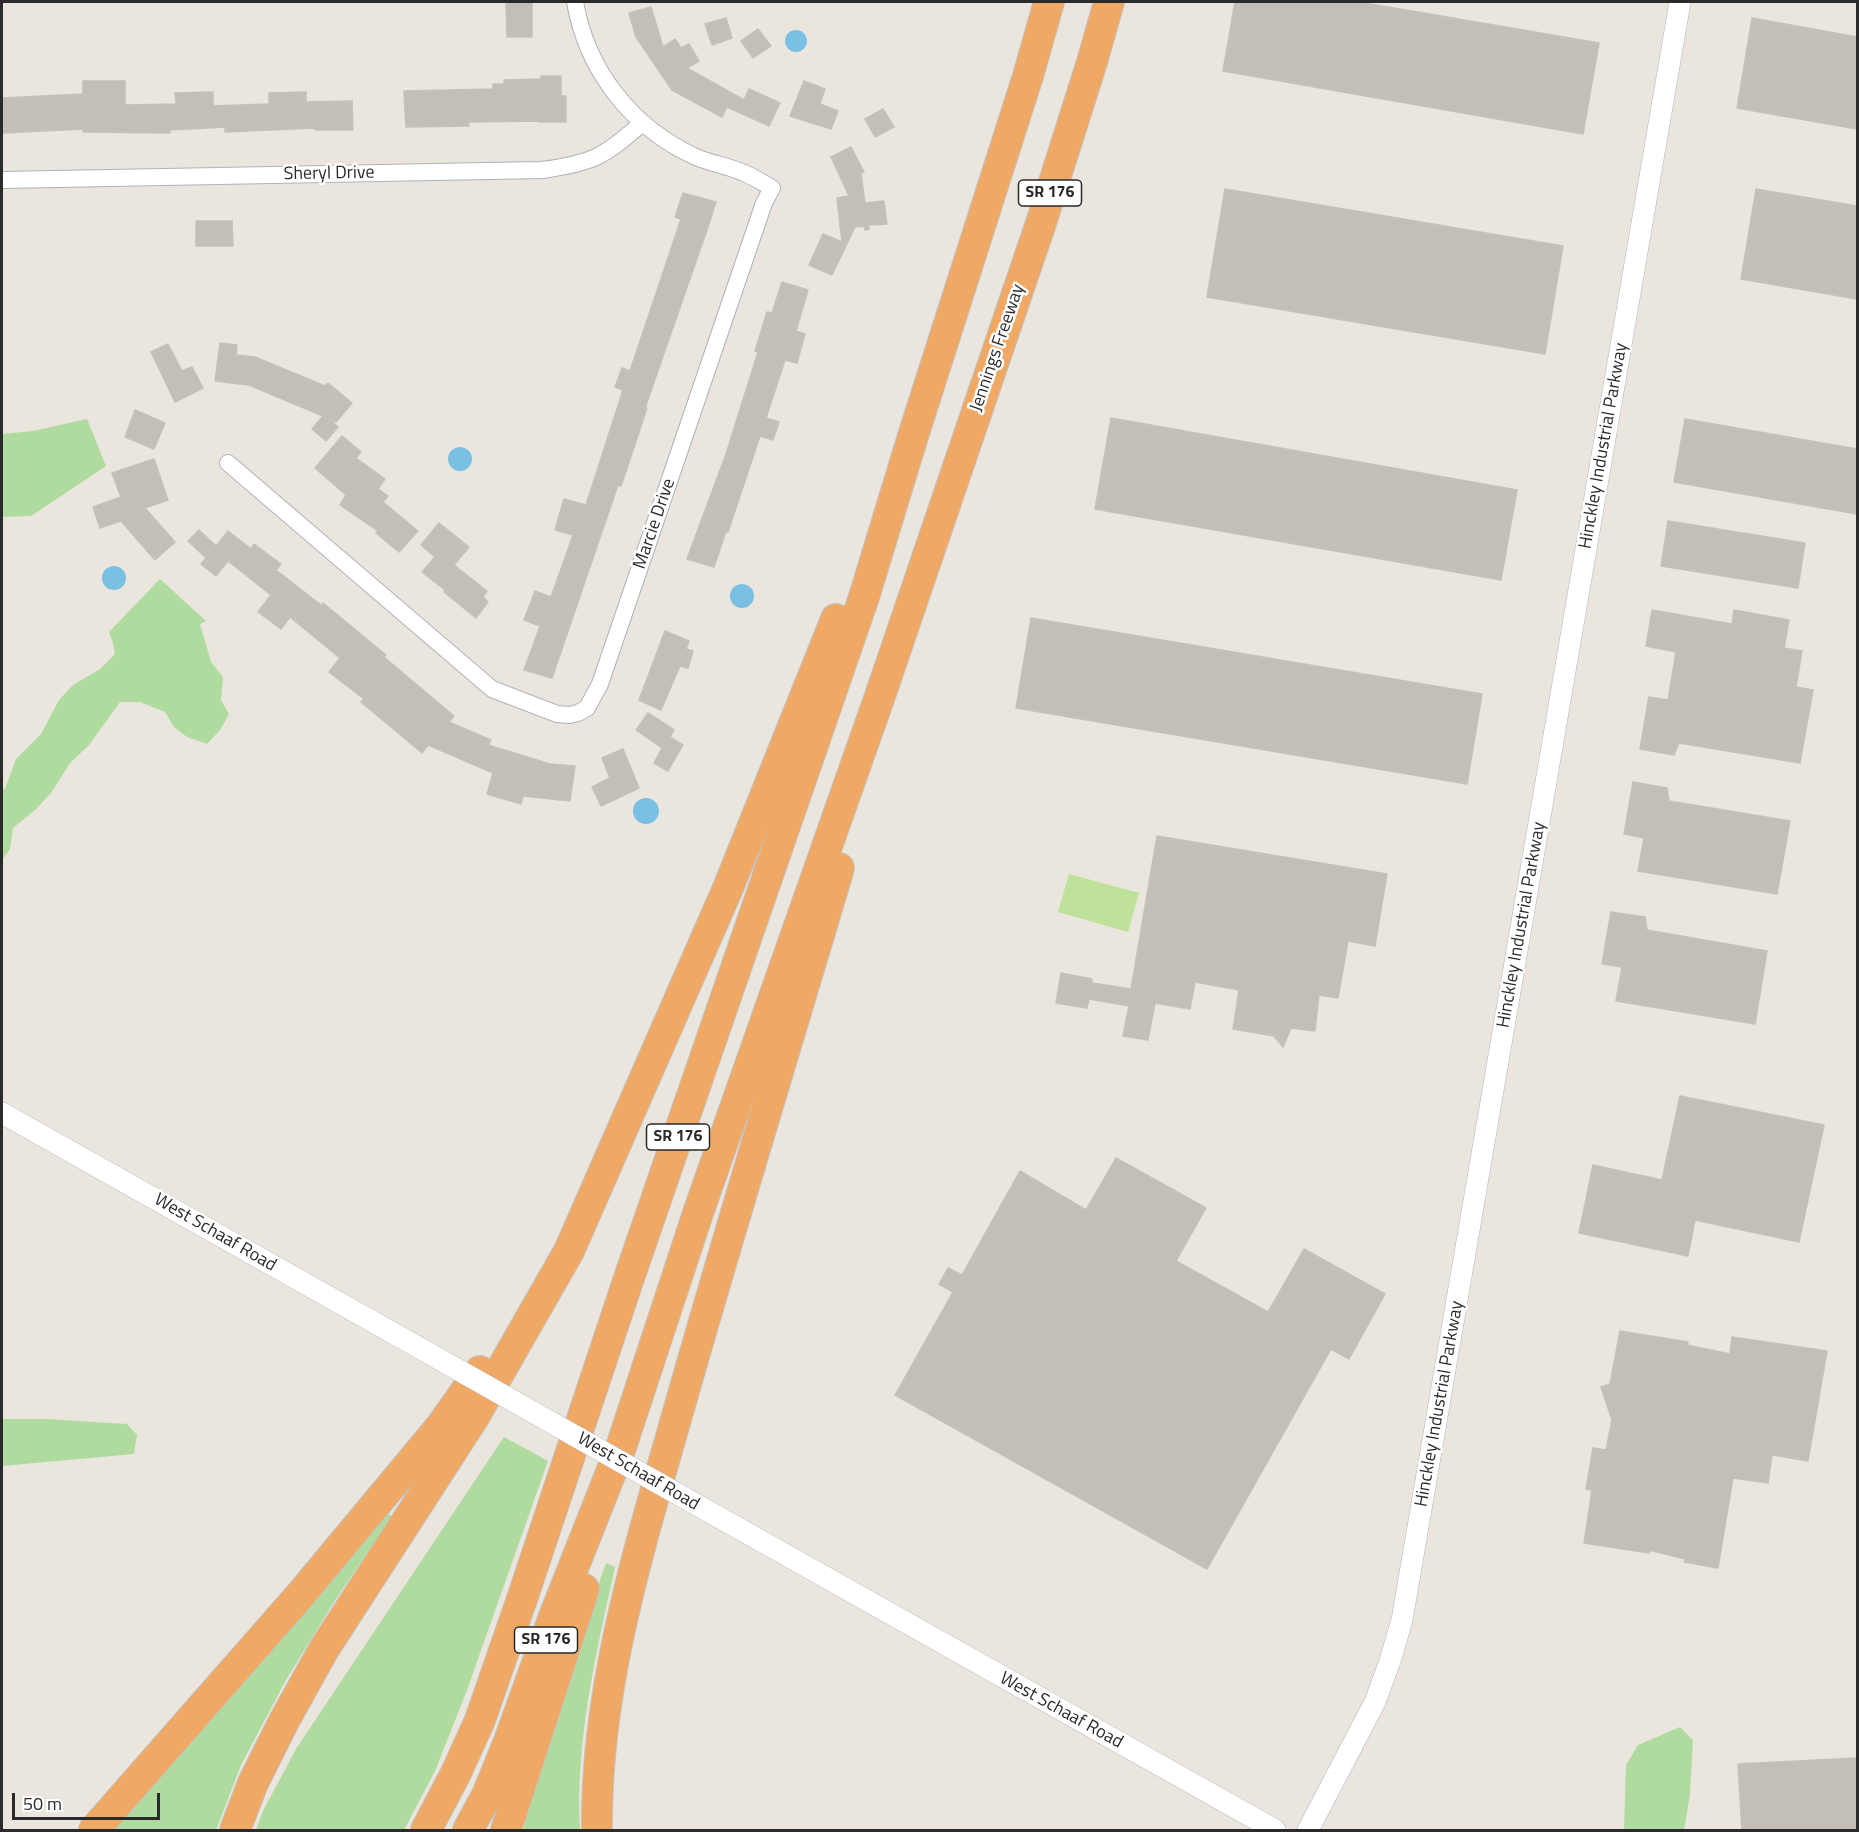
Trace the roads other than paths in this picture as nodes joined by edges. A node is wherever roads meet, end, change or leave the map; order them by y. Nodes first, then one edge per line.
1 (575, 2) edge
2 (1049, 2) edge
3 (1109, 2) edge
4 (1680, 2) edge
5 (642, 123) junction
6 (2, 180) edge
7 (913, 436) junction
8 (228, 463) dead end
9 (881, 693) junction
10 (2, 1113) edge
11 (625, 1126) junction
12 (621, 1447) junction
13 (94, 1830) edge
14 (235, 1830) edge
15 (426, 1830) edge
16 (468, 1830) edge
17 (506, 1830) edge
18 (597, 1830) edge
19 (1275, 1830) edge
20 (1308, 1830) edge

1 - 5 street, Marcie Drive
2 - 7 highway, SR 176
3 - 9 highway, Jennings Freeway / SR 176
4 - 20 street, Hinckley Industrial Parkway
5 - 6 street, Sheryl Drive
5 - 8 street, Marcie Drive
7 - 11 highway
7 - 15 highway, SR 176
9 - 12 highway, SR 176
9 - 18 highway
10 - 19 street, West Schaaf Road, bridge
11 - 13 highway
11 - 14 highway
12 - 16 highway, SR 176
12 - 17 highway

